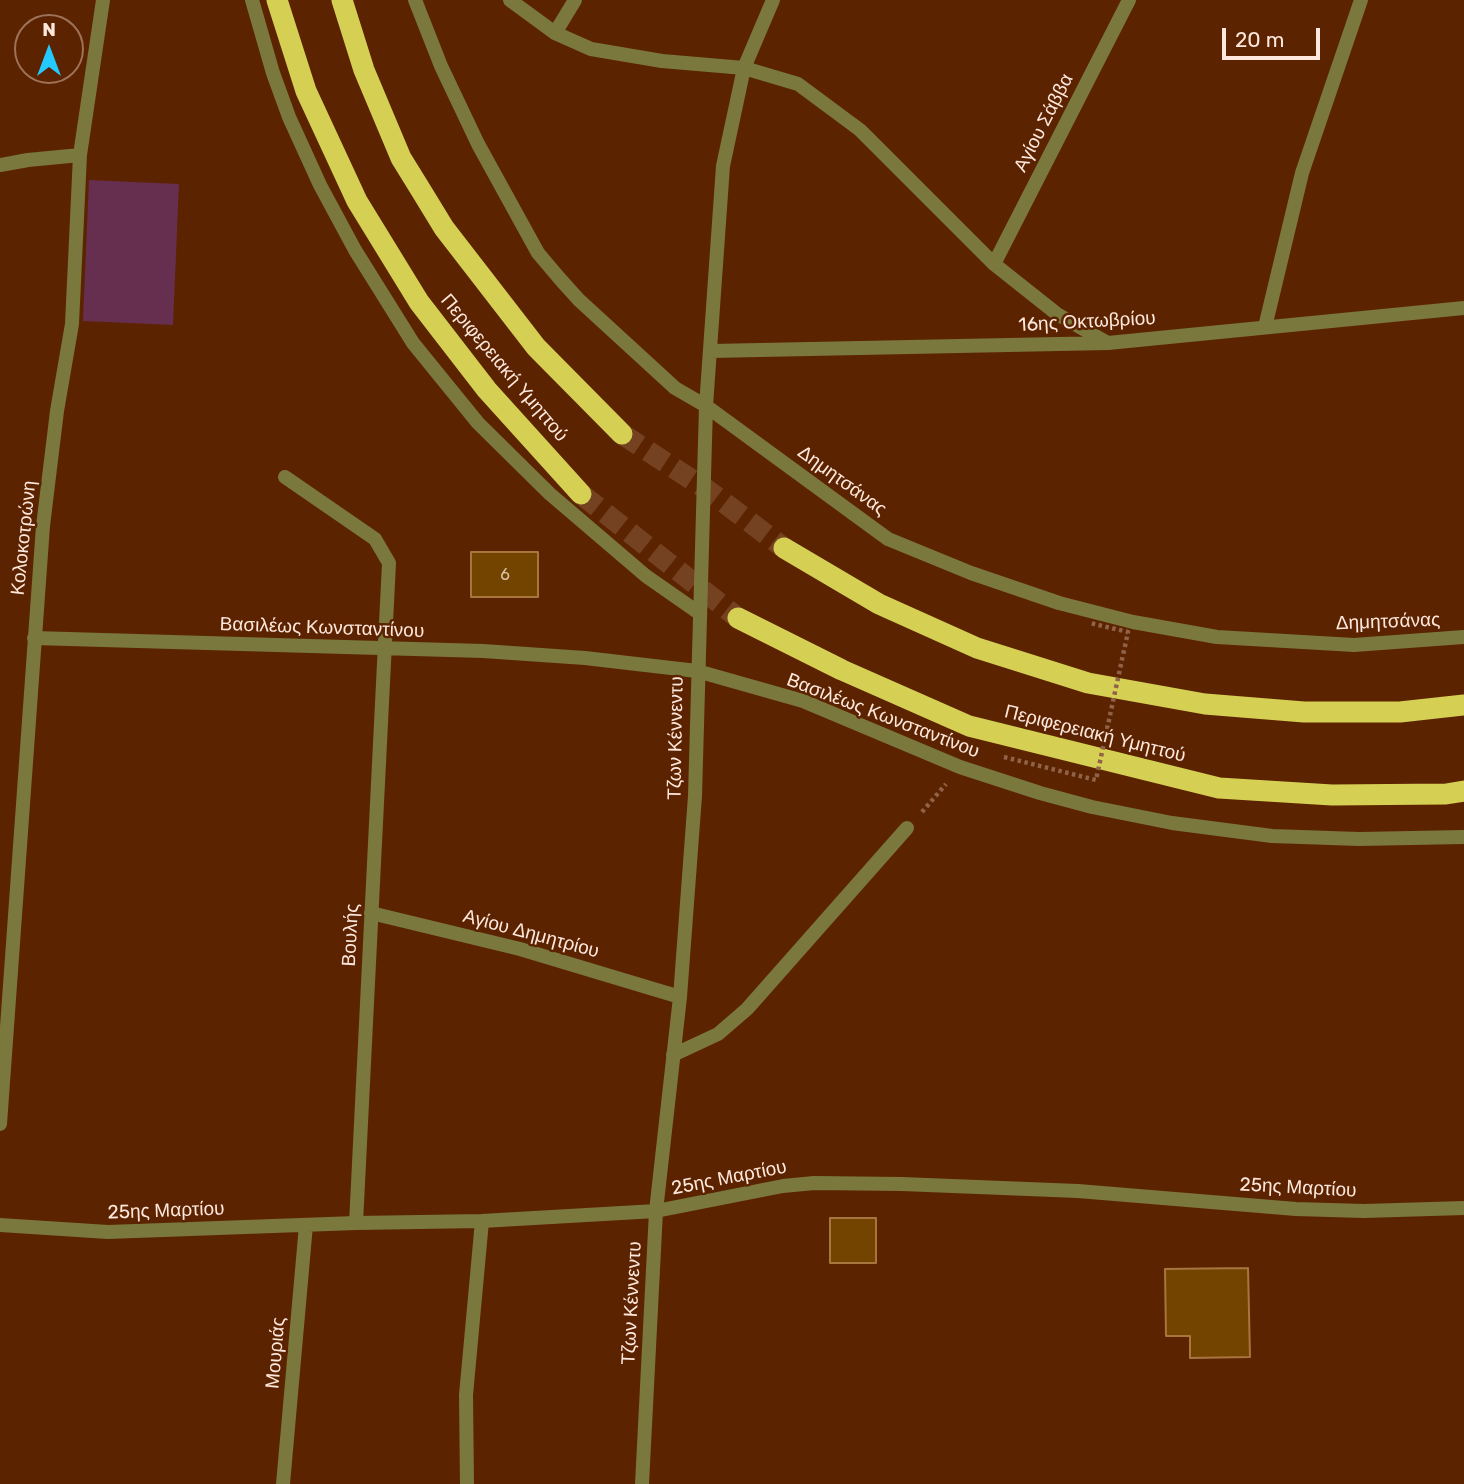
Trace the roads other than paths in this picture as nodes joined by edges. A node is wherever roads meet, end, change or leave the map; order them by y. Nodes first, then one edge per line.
1 (103, 0) edge
2 (252, 0) edge
3 (277, 0) edge
4 (342, 0) edge
5 (415, 0) edge
6 (510, 0) edge
7 (575, 0) edge
8 (773, 0) edge
9 (1129, 0) edge
10 (1361, 0) edge
11 (555, 33) junction
12 (744, 68) junction
13 (80, 155) junction
14 (0, 165) edge
15 (994, 264) junction
16 (1464, 308) edge
17 (1265, 327) junction
18 (1108, 343) junction
19 (711, 351) junction
20 (706, 406) junction
21 (622, 435) tunnel mouth
22 (285, 477) dead end
23 (581, 494) tunnel mouth
24 (785, 548) tunnel mouth
25 (699, 613) junction
26 (738, 618) tunnel mouth
27 (1464, 637) edge
28 (34, 638) junction
29 (386, 650) junction
30 (697, 671) junction
31 (1464, 705) edge
32 (1464, 791) edge
33 (907, 828) road end
34 (1464, 837) edge
35 (371, 913) junction
36 (680, 997) junction
37 (673, 1055) junction
38 (0, 1124) edge
39 (1464, 1208) edge
40 (656, 1211) junction
41 (482, 1221) junction
42 (356, 1223) junction
43 (0, 1225) edge
44 (306, 1225) junction
45 (283, 1484) edge
46 (467, 1484) edge
47 (642, 1484) edge

1 - 13 street, Κολοκοτρώνη
2 - 25 street
3 - 23 highway, Περιφερειακή Υμηττού
4 - 21 highway, Περιφερειακή Υμηττού
5 - 20 street, Δημητσάνας
6 - 11 street
7 - 11 street
8 - 12 street, Τζων Κέννεντυ
9 - 15 street, Αγίου Σάββα
10 - 17 street
11 - 12 street
12 - 15 street
12 - 19 street, Τζων Κέννεντυ
13 - 14 street
13 - 28 street, Κολοκοτρώνη
15 - 18 street
16 - 17 street, 16ης Οκτωβρίου
17 - 18 street, 16ης Οκτωβρίου
18 - 19 street, 16ης Οκτωβρίου
19 - 20 street, Τζων Κέννεντυ
20 - 25 street, Τζων Κέννεντυ
20 - 27 street, Δημητσάνας
22 - 29 street, Βουλής
24 - 31 highway
25 - 30 street, Τζων Κέννεντυ
26 - 32 highway, Περιφερειακή Υμηττού
28 - 29 street, Βασιλέως Κωνσταντίνου
28 - 38 street, Κολοκοτρώνη
29 - 30 street, Βασιλέως Κωνσταντίνου
29 - 35 street, Βουλής
30 - 34 street, Βασιλέως Κωνσταντίνου
30 - 36 street, Τζων Κέννεντυ
33 - 37 street
35 - 36 street, Αγίου Δημητρίου
35 - 42 street, Βουλής
36 - 37 street, Τζων Κέννεντυ
37 - 40 street, Τζων Κέννεντυ
39 - 40 street, 25ης Μαρτίου
40 - 41 street, 25ης Μαρτίου
40 - 47 street, Τζων Κέννεντυ
41 - 42 street, 25ης Μαρτίου
41 - 46 street
42 - 44 street, 25ης Μαρτίου
43 - 44 street, 25ης Μαρτίου
44 - 45 street, Μουριάς

